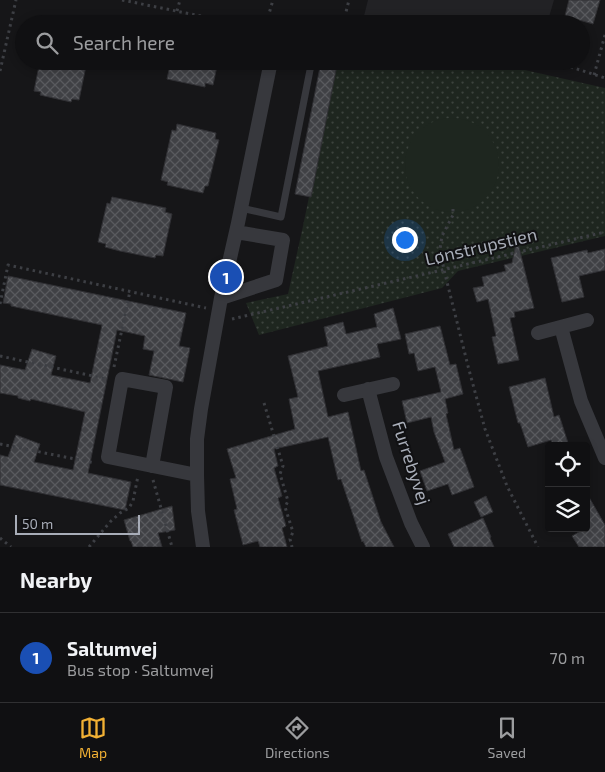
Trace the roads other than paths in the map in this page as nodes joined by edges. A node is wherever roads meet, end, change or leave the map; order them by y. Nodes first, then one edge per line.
1 (269, 70) edge
2 (310, 70) edge
3 (241, 208) junction
4 (236, 232) junction
5 (219, 309) junction
6 (588, 320) dead end
7 (561, 327) junction
8 (538, 333) dead end
9 (392, 384) dead end
10 (368, 389) junction
11 (344, 395) dead end
12 (605, 458) edge
13 (147, 465) junction
14 (197, 475) junction
15 (203, 547) edge
16 (423, 547) edge

1 - 3 street
2 - 3 lane
3 - 4 street
4 - 5 street
4 - 5 street
5 - 14 street
6 - 7 street
7 - 8 street
7 - 12 street
9 - 10 street
10 - 11 street
10 - 16 street, Furrebyvej
13 - 13 street
13 - 14 street
14 - 15 street

